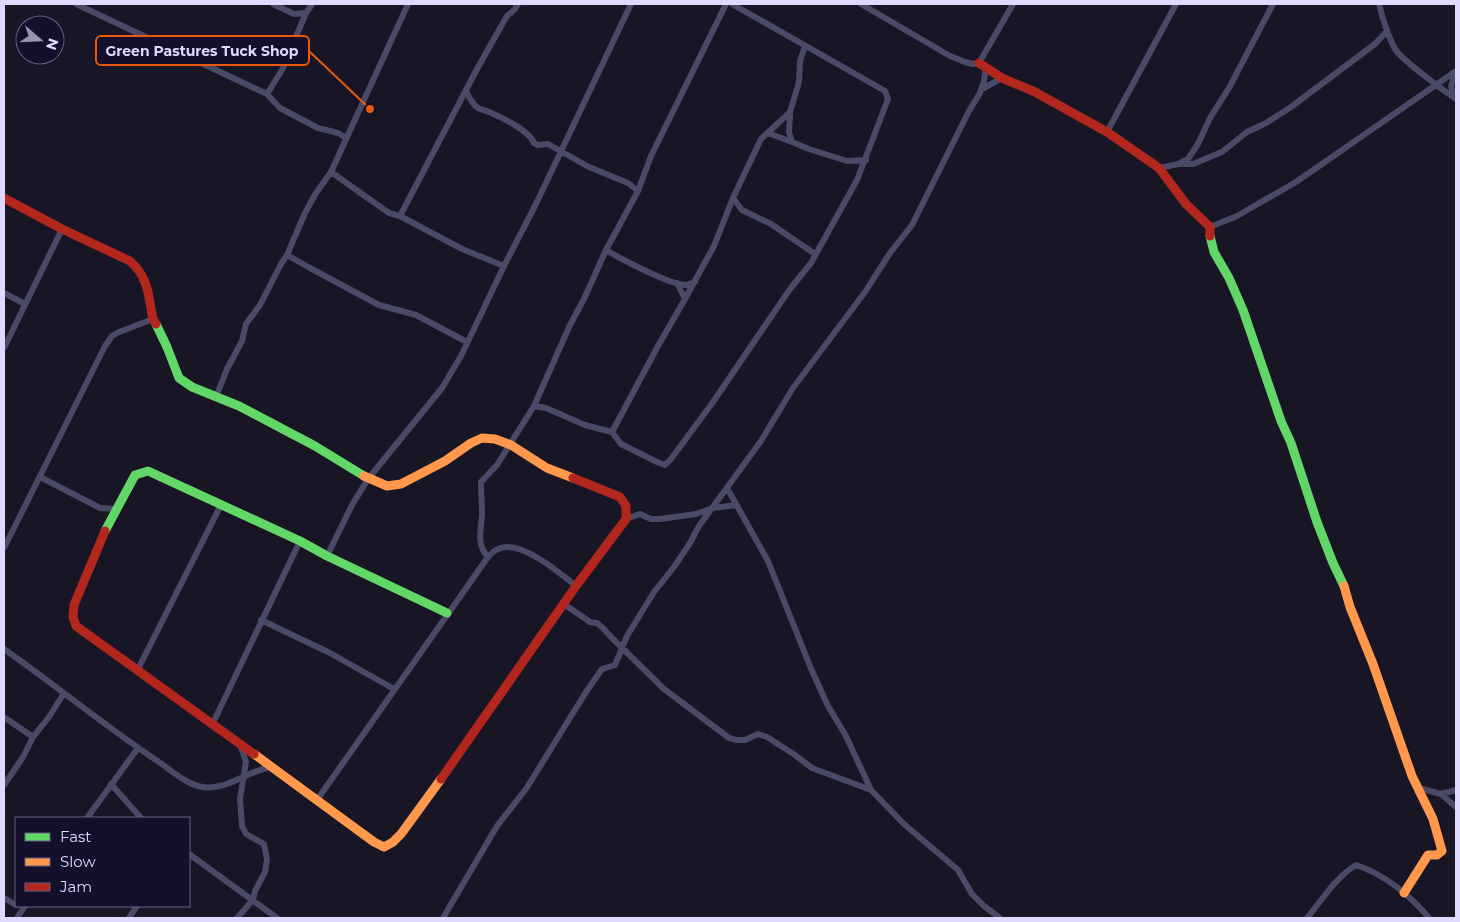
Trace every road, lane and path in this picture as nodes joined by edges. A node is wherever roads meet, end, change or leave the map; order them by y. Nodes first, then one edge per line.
1 (76, 4) edge
2 (273, 4) edge
3 (312, 4) edge
4 (408, 4) edge
5 (518, 4) edge
6 (631, 4) edge
7 (726, 4) edge
8 (732, 4) edge
9 (860, 4) edge
10 (1014, 4) edge
11 (1176, 4) edge
12 (1273, 4) edge
13 (1379, 4) edge
14 (306, 13) junction
15 (1387, 31) junction
16 (805, 46) junction
17 (983, 65) junction
18 (1456, 72) edge
19 (1002, 78) junction
20 (1437, 84) junction
21 (981, 90) junction
22 (466, 91) junction
23 (267, 94) junction
24 (1455, 98) edge
25 (790, 112) junction
26 (1107, 132) junction
27 (768, 134) junction
28 (346, 138) junction
29 (792, 142) junction
30 (561, 150) junction
31 (866, 160) junction
32 (851, 162) junction
33 (1178, 164) junction
34 (1160, 168) junction
35 (331, 172) junction
36 (859, 176) junction
37 (638, 191) junction
38 (4, 198) edge
39 (733, 198) junction
40 (400, 216) junction
41 (1210, 227) junction
42 (62, 230) junction
43 (606, 250) junction
44 (287, 254) junction
45 (815, 254) junction
46 (504, 266) junction
47 (694, 282) junction
48 (677, 283) junction
49 (4, 293) edge
50 (685, 299) junction
51 (25, 304) junction
52 (153, 319) junction
53 (467, 342) junction
54 (4, 348) edge
55 (216, 397) junction
56 (534, 406) junction
57 (612, 432) junction
58 (511, 445) junction
59 (40, 477) junction
60 (368, 479) junction
61 (727, 488) junction
62 (221, 505) junction
63 (736, 505) junction
64 (626, 506) junction
65 (714, 508) junction
66 (117, 509) junction
67 (640, 514) junction
68 (626, 519) junction
69 (300, 541) junction
70 (4, 548) edge
71 (327, 556) junction
72 (488, 557) junction
73 (576, 586) junction
74 (564, 604) junction
75 (447, 613) junction
76 (262, 620) junction
77 (621, 648) junction
78 (4, 650) edge
79 (138, 669) junction
80 (394, 689) junction
81 (64, 693) junction
82 (4, 717) edge
83 (213, 722) junction
84 (33, 736) junction
85 (240, 743) junction
86 (138, 748) junction
87 (271, 767) junction
88 (245, 775) junction
89 (111, 784) junction
90 (4, 785) edge
91 (1419, 788) junction
92 (871, 790) junction
93 (1456, 790) edge
94 (1441, 794) junction
95 (317, 800) junction
96 (1456, 807) edge
97 (88, 817) edge
98 (140, 817) edge
99 (190, 855) edge
100 (1404, 892) junction
101 (241, 893) junction
102 (253, 900) junction
103 (136, 907) edge
104 (244, 910) junction
105 (128, 918) edge
106 (237, 918) edge
107 (278, 918) edge
108 (443, 918) edge
109 (1000, 918) edge
110 (1307, 918) edge
111 (1429, 918) edge

1 - 23 street
2 - 14 street
3 - 14 street
4 - 28 street
5 - 22 street
6 - 30 street
7 - 37 street
8 - 16 street
9 - 17 street
10 - 17 street
11 - 26 street
12 - 33 street
13 - 15 street
14 - 23 street
15 - 20 street
15 - 33 street
16 - 25 street
16 - 31 street
17 - 19 street
17 - 21 street
18 - 20 street
18 - 24 street
19 - 21 street
19 - 26 street
20 - 24 street
20 - 41 street
21 - 61 street
22 - 30 street
22 - 40 street
23 - 28 street
25 - 27 street
25 - 29 street
26 - 34 street
27 - 29 street
27 - 39 street
28 - 35 street
29 - 32 street
30 - 37 street
30 - 46 street
31 - 32 street
31 - 36 street
32 - 36 street
33 - 34 street
34 - 41 street
35 - 40 street
35 - 44 street
36 - 45 street
37 - 43 street
38 - 42 street
39 - 45 street
39 - 47 street
40 - 46 street
41 - 91 street
42 - 51 street
42 - 52 street
43 - 48 street
43 - 56 street
44 - 53 street
44 - 55 street
45 - 57 street
46 - 53 street
47 - 48 street
47 - 50 street
48 - 50 street
49 - 51 street
50 - 57 street
51 - 54 street
52 - 55 street
52 - 59 street
53 - 60 street
55 - 60 street
56 - 57 street
56 - 58 street
58 - 60 street
58 - 64 street
58 - 72 street
59 - 66 street
59 - 70 street
60 - 71 street
61 - 63 street
61 - 65 street
62 - 66 street
62 - 69 street
62 - 79 street
63 - 65 street
63 - 92 street
64 - 67 street
64 - 68 street
65 - 67 street
65 - 77 street
66 - 79 street
67 - 68 street
68 - 73 street
69 - 71 street
69 - 76 street
71 - 75 street
72 - 73 street
72 - 75 street
73 - 74 street
74 - 77 street
74 - 95 street
75 - 80 street
76 - 80 street
76 - 83 street
77 - 92 street
77 - 108 street
78 - 81 street
79 - 83 street
80 - 95 street
81 - 84 street
81 - 86 street
82 - 84 street
83 - 85 street
84 - 90 street
85 - 87 street
85 - 88 street
86 - 88 street
86 - 89 street
87 - 88 street
87 - 95 street
88 - 102 street
89 - 97 street
89 - 98 street
91 - 94 street
91 - 100 street
92 - 109 street
93 - 94 street
94 - 96 street
99 - 101 street
100 - 110 street
100 - 111 street
101 - 102 street
101 - 104 street
102 - 104 street
102 - 107 street
103 - 105 street
104 - 106 street

